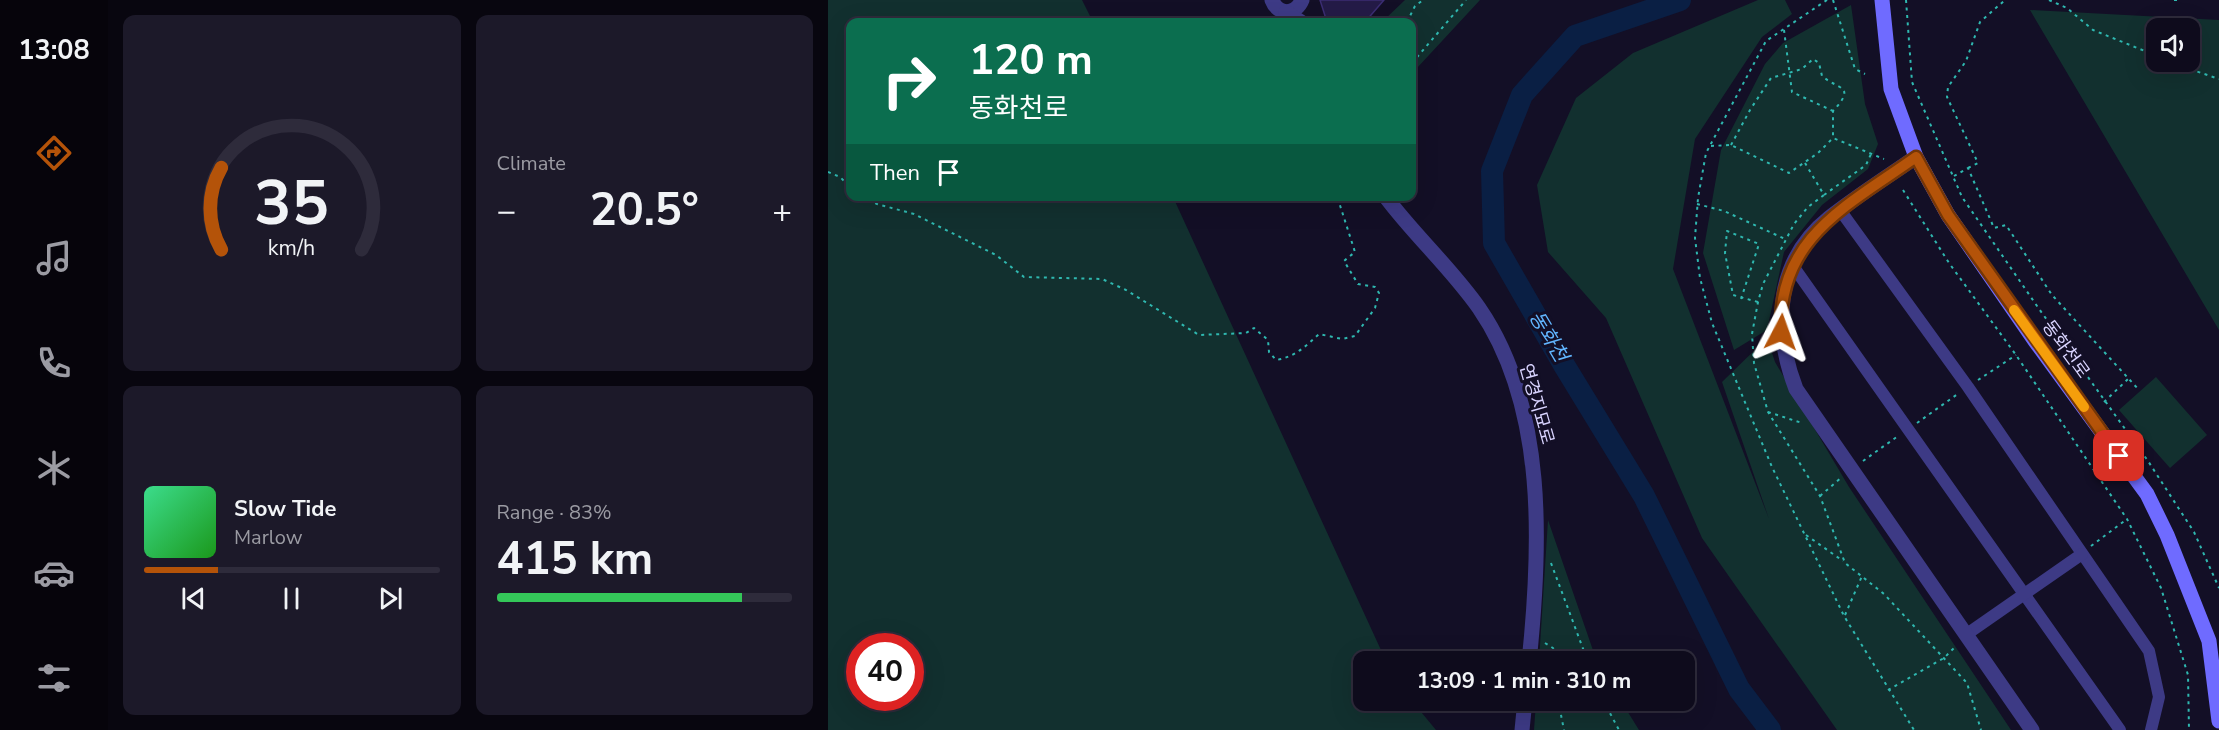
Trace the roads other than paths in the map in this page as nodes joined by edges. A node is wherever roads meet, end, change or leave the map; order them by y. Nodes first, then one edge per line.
1 (1272, 0) edge
2 (1882, 0) edge
3 (1296, 6) edge
4 (1916, 157) junction
5 (1389, 201) edge
6 (1840, 210) junction
7 (1793, 266) junction
8 (2082, 554) junction
9 (2023, 593) junction
10 (1963, 638) junction
11 (1530, 651) edge
12 (1524, 711) edge
13 (2219, 721) edge
14 (1522, 730) edge
15 (2032, 730) edge
16 (2120, 730) edge
17 (2151, 730) edge

1 - 3 street
2 - 4 main road, 동화천로
4 - 6 street
4 - 13 main road, 동화천로
5 - 11 street, 연경지묘로
6 - 7 street
6 - 8 street
7 - 9 street
7 - 10 street
8 - 9 street
8 - 17 street
9 - 10 street
9 - 16 street
10 - 15 street
12 - 14 street

